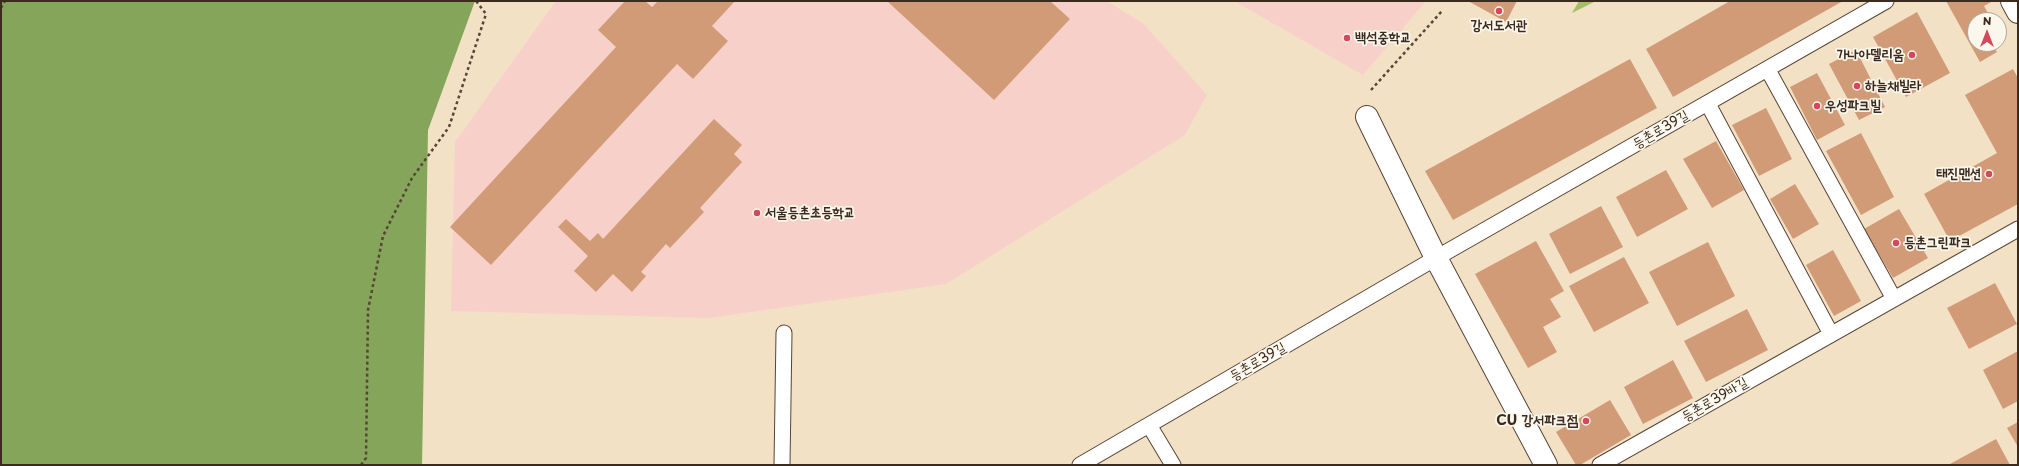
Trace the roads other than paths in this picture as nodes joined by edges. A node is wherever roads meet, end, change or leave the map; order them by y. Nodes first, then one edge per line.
1 (1886, 1) edge
2 (2012, 1) edge
3 (2018, 12) edge
4 (1768, 70) junction
5 (1708, 104) junction
6 (1367, 117) dead end
7 (2018, 229) edge
8 (1436, 258) junction
9 (1894, 299) junction
10 (784, 333) dead end
11 (1831, 334) junction
12 (1150, 425) junction
13 (782, 465) edge
14 (1080, 465) edge
15 (1173, 465) edge
16 (1546, 465) edge
17 (1600, 465) edge

1 - 4 lane, 등촌로39길
2 - 3 street
4 - 5 lane, 등촌로39길
4 - 9 lane
5 - 8 lane, 등촌로39길
5 - 11 lane
6 - 8 street
7 - 9 lane, 등촌로39바길
8 - 12 lane, 등촌로39길
8 - 16 street
9 - 11 lane, 등촌로39바길
10 - 13 lane
11 - 17 lane, 등촌로39바길
12 - 14 lane, 등촌로39길
12 - 15 lane

